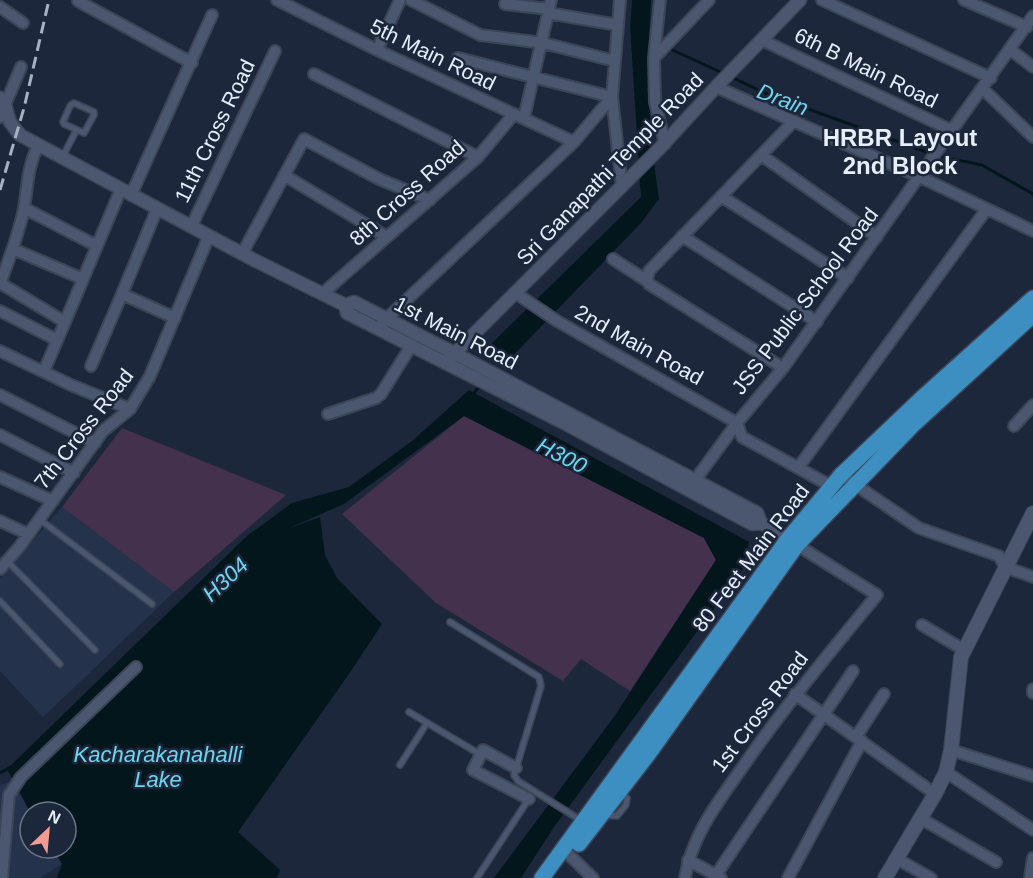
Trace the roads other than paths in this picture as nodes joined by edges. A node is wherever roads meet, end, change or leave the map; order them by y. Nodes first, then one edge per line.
1 (277, 0) edge
2 (400, 0) edge
3 (411, 0) edge
4 (620, 0) edge
5 (660, 0) edge
6 (710, 0) edge
7 (800, 0) edge
8 (822, 0) edge
9 (964, 0) edge
10 (78, 1) edge
11 (505, 4) dead end
12 (0, 7) edge
13 (549, 7) edge
14 (212, 15) dead end
15 (1033, 16) edge
16 (23, 23) dead end
17 (618, 24) junction
18 (1027, 27) junction
19 (762, 39) junction
20 (543, 43) junction
21 (377, 50) junction
22 (1011, 50) junction
23 (275, 51) dead end
24 (458, 58) dead end
25 (654, 58) junction
26 (615, 61) junction
27 (192, 63) junction
28 (1033, 67) edge
29 (21, 68) dead end
30 (314, 74) dead end
31 (534, 78) junction
32 (991, 78) junction
33 (716, 87) junction
34 (983, 89) junction
35 (612, 97) junction
36 (3, 101) edge
37 (513, 115) junction
38 (524, 118) junction
39 (5, 120) edge
40 (794, 121) junction
41 (76, 131) junction
42 (953, 131) junction
43 (1033, 137) edge
44 (574, 142) junction
45 (38, 145) junction
46 (662, 147) junction
47 (761, 155) junction
48 (478, 157) junction
49 (62, 158) junction
50 (284, 175) junction
51 (920, 177) junction
52 (622, 188) junction
53 (126, 192) junction
54 (721, 196) junction
55 (429, 200) junction
56 (24, 208) junction
57 (157, 208) junction
58 (986, 210) junction
59 (191, 227) junction
60 (1033, 231) edge
61 (209, 236) junction
62 (682, 236) junction
63 (387, 237) junction
64 (877, 237) junction
65 (97, 246) junction
66 (13, 249) junction
67 (242, 254) junction
68 (613, 259) dead end
69 (648, 276) junction
70 (848, 278) junction
71 (83, 279) junction
72 (0, 283) edge
73 (122, 294) junction
74 (322, 294) junction
75 (517, 294) junction
76 (1033, 298) edge
77 (0, 311) edge
78 (1033, 315) edge
79 (175, 318) junction
80 (65, 322) junction
81 (817, 322) junction
82 (381, 323) junction
83 (57, 340) junction
84 (411, 346) junction
85 (0, 351) edge
86 (454, 353) junction
87 (445, 363) junction
88 (91, 366) dead end
89 (783, 368) junction
90 (44, 371) junction
91 (0, 395) edge
92 (1033, 405) edge
93 (130, 409) junction
94 (328, 414) dead end
95 (737, 423) junction
96 (1014, 426) dead end
97 (0, 435) edge
98 (95, 443) junction
99 (798, 468) junction
100 (74, 473) junction
101 (0, 477) edge
102 (836, 481) junction
103 (692, 485) junction
104 (854, 485) junction
105 (53, 501) junction
106 (1033, 513) edge
107 (39, 519) junction
108 (0, 520) edge
109 (28, 534) junction
110 (792, 542) junction
111 (4, 565) edge
112 (1005, 567) junction
113 (1033, 577) edge
114 (877, 595) joint
115 (0, 601) edge
116 (152, 604) dead end
117 (450, 622) dead end
118 (922, 625) dead end
119 (95, 650) dead end
120 (964, 650) junction
121 (60, 664) dead end
122 (136, 667) dead end
123 (853, 671) dead end
124 (795, 693) junction
125 (884, 694) dead end
126 (409, 712) dead end
127 (824, 715) junction
128 (427, 723) junction
129 (859, 739) junction
130 (951, 750) junction
131 (481, 755) junction
132 (400, 765) dead end
133 (516, 768) junction
134 (946, 772) junction
135 (1033, 776) edge
136 (935, 794) junction
137 (532, 795) junction
138 (920, 818) junction
139 (587, 825) junction
140 (1032, 829) edge
141 (567, 853) junction
142 (1033, 858) edge
143 (897, 859) junction
144 (688, 860) junction
145 (996, 862) dead end
146 (718, 876) edge
147 (2, 878) edge
148 (477, 878) edge
149 (542, 878) edge
150 (554, 878) edge
151 (593, 878) edge
152 (685, 878) edge
153 (788, 878) edge
154 (885, 878) edge
155 (931, 878) edge
156 (1030, 878) edge

1 - 21 street, 5th Main Road
2 - 21 street
3 - 20 street
4 - 17 street
5 - 25 street
6 - 25 street
7 - 19 street, Sri Ganapathi Temple Road
8 - 32 street
9 - 18 street
10 - 27 street
11 - 13 street
12 - 16 street
13 - 17 street
13 - 20 street
14 - 27 street
15 - 18 street, JSS Public School Road
17 - 26 street
18 - 22 street, JSS Public School Road
19 - 33 street, Sri Ganapathi Temple Road
19 - 42 street, 6th B Main Road
20 - 26 street
20 - 31 street
21 - 37 street, 5th Main Road
22 - 28 street
22 - 32 street, JSS Public School Road
23 - 59 street, 11th Cross Road
24 - 31 street
25 - 46 street
26 - 35 street
27 - 53 street
29 - 36 street
30 - 48 street
31 - 35 street
31 - 38 street
32 - 34 street, JSS Public School Road
33 - 40 street
33 - 46 street, Sri Ganapathi Temple Road
34 - 42 street, JSS Public School Road
34 - 43 street
35 - 44 street
35 - 52 street
36 - 39 street
37 - 38 street, 5th Main Road
37 - 48 street, 8th Cross Road
38 - 44 street, 5th Main Road
39 - 45 street, 1st Main Road
40 - 47 street
40 - 51 street
41 - 41 lane
41 - 49 lane
42 - 51 street, JSS Public School Road
44 - 82 street
45 - 49 street, 1st Main Road
45 - 56 street
46 - 52 street, Sri Ganapathi Temple Road
47 - 54 street
47 - 64 street
48 - 55 street, 8th Cross Road
49 - 53 street, 1st Main Road
50 - 55 street
50 - 63 street
50 - 67 street
51 - 58 street
51 - 64 street, JSS Public School Road
52 - 75 street, Sri Ganapathi Temple Road
53 - 57 street, 1st Main Road
53 - 65 street
54 - 62 street
54 - 70 street
55 - 63 street, 8th Cross Road
56 - 65 street
56 - 66 street
57 - 59 street, 1st Main Road
57 - 73 street
58 - 60 street
58 - 99 street
59 - 61 street, 1st Main Road
61 - 67 street, 1st Main Road
61 - 79 street, 7th Cross Road
62 - 69 street
62 - 81 street
63 - 74 street, 8th Cross Road
64 - 70 street, JSS Public School Road
65 - 71 street
66 - 71 street
66 - 72 street
67 - 74 street, 1st Main Road
68 - 69 street
69 - 89 street
70 - 81 street, JSS Public School Road
71 - 80 street
72 - 80 street
73 - 79 street
73 - 88 street
74 - 82 street, 1st Main Road
75 - 86 street, Sri Ganapathi Temple Road
75 - 95 street, 2nd Main Road
76 - 102 main road, 80 Feet Main Road
77 - 83 street
78 - 104 main road, 80 Feet Main Road
79 - 93 street, 7th Cross Road
80 - 83 street
81 - 89 street, JSS Public School Road
82 - 84 street
82 - 86 street, 1st Main Road
83 - 90 street
84 - 87 street
84 - 94 street
85 - 90 street
86 - 87 street, Sri Ganapathi Temple Road
86 - 103 street, 1st Main Road
87 - 103 street
89 - 95 street, JSS Public School Road
90 - 93 street
91 - 98 street
92 - 96 street
93 - 98 street, 7th Cross Road
95 - 99 street, 2nd Main Road
95 - 103 street, JSS Public School Road
97 - 100 street
98 - 100 street, 7th Cross Road
99 - 102 street, 2nd Main Road
100 - 105 street, 7th Cross Road
101 - 105 street
102 - 104 street, 2nd Main Road
102 - 110 main road, 80 Feet Main Road
103 - 110 street, 1st Main Road
104 - 110 main road, 80 Feet Main Road
104 - 112 street, 2nd Main Road
105 - 107 street, 7th Cross Road
106 - 112 main road
107 - 109 street, 7th Cross Road
107 - 116 lane
108 - 109 street
109 - 111 street, 7th Cross Road
110 - 114 street, 1st Main Road
110 - 139 main road, 80 Feet Main Road
110 - 139 main road, 80 Feet Main Road
111 - 119 lane
112 - 113 street, 2nd Main Road
112 - 120 main road
114 - 124 street, 1st Cross Road
115 - 121 lane
117 - 133 lane
118 - 120 street
120 - 130 main road
122 - 147 street
123 - 127 street
124 - 127 street
124 - 144 street, 1st Cross Road
125 - 129 street
126 - 128 lane
127 - 129 street
127 - 146 street
128 - 131 lane
128 - 132 lane
129 - 136 street
129 - 153 street
130 - 134 main road
130 - 135 street
131 - 133 street
131 - 137 street
133 - 137 lane
134 - 136 main road
134 - 140 street
136 - 138 main road
137 - 139 lane
137 - 148 lane
138 - 143 main road
138 - 145 street
139 - 141 main road, 80 Feet Main Road
141 - 149 main road, 80 Feet Main Road
141 - 150 main road, 80 Feet Main Road
141 - 151 street
142 - 156 street
143 - 154 main road
143 - 155 street
144 - 146 street
144 - 152 street, 1st Cross Road

